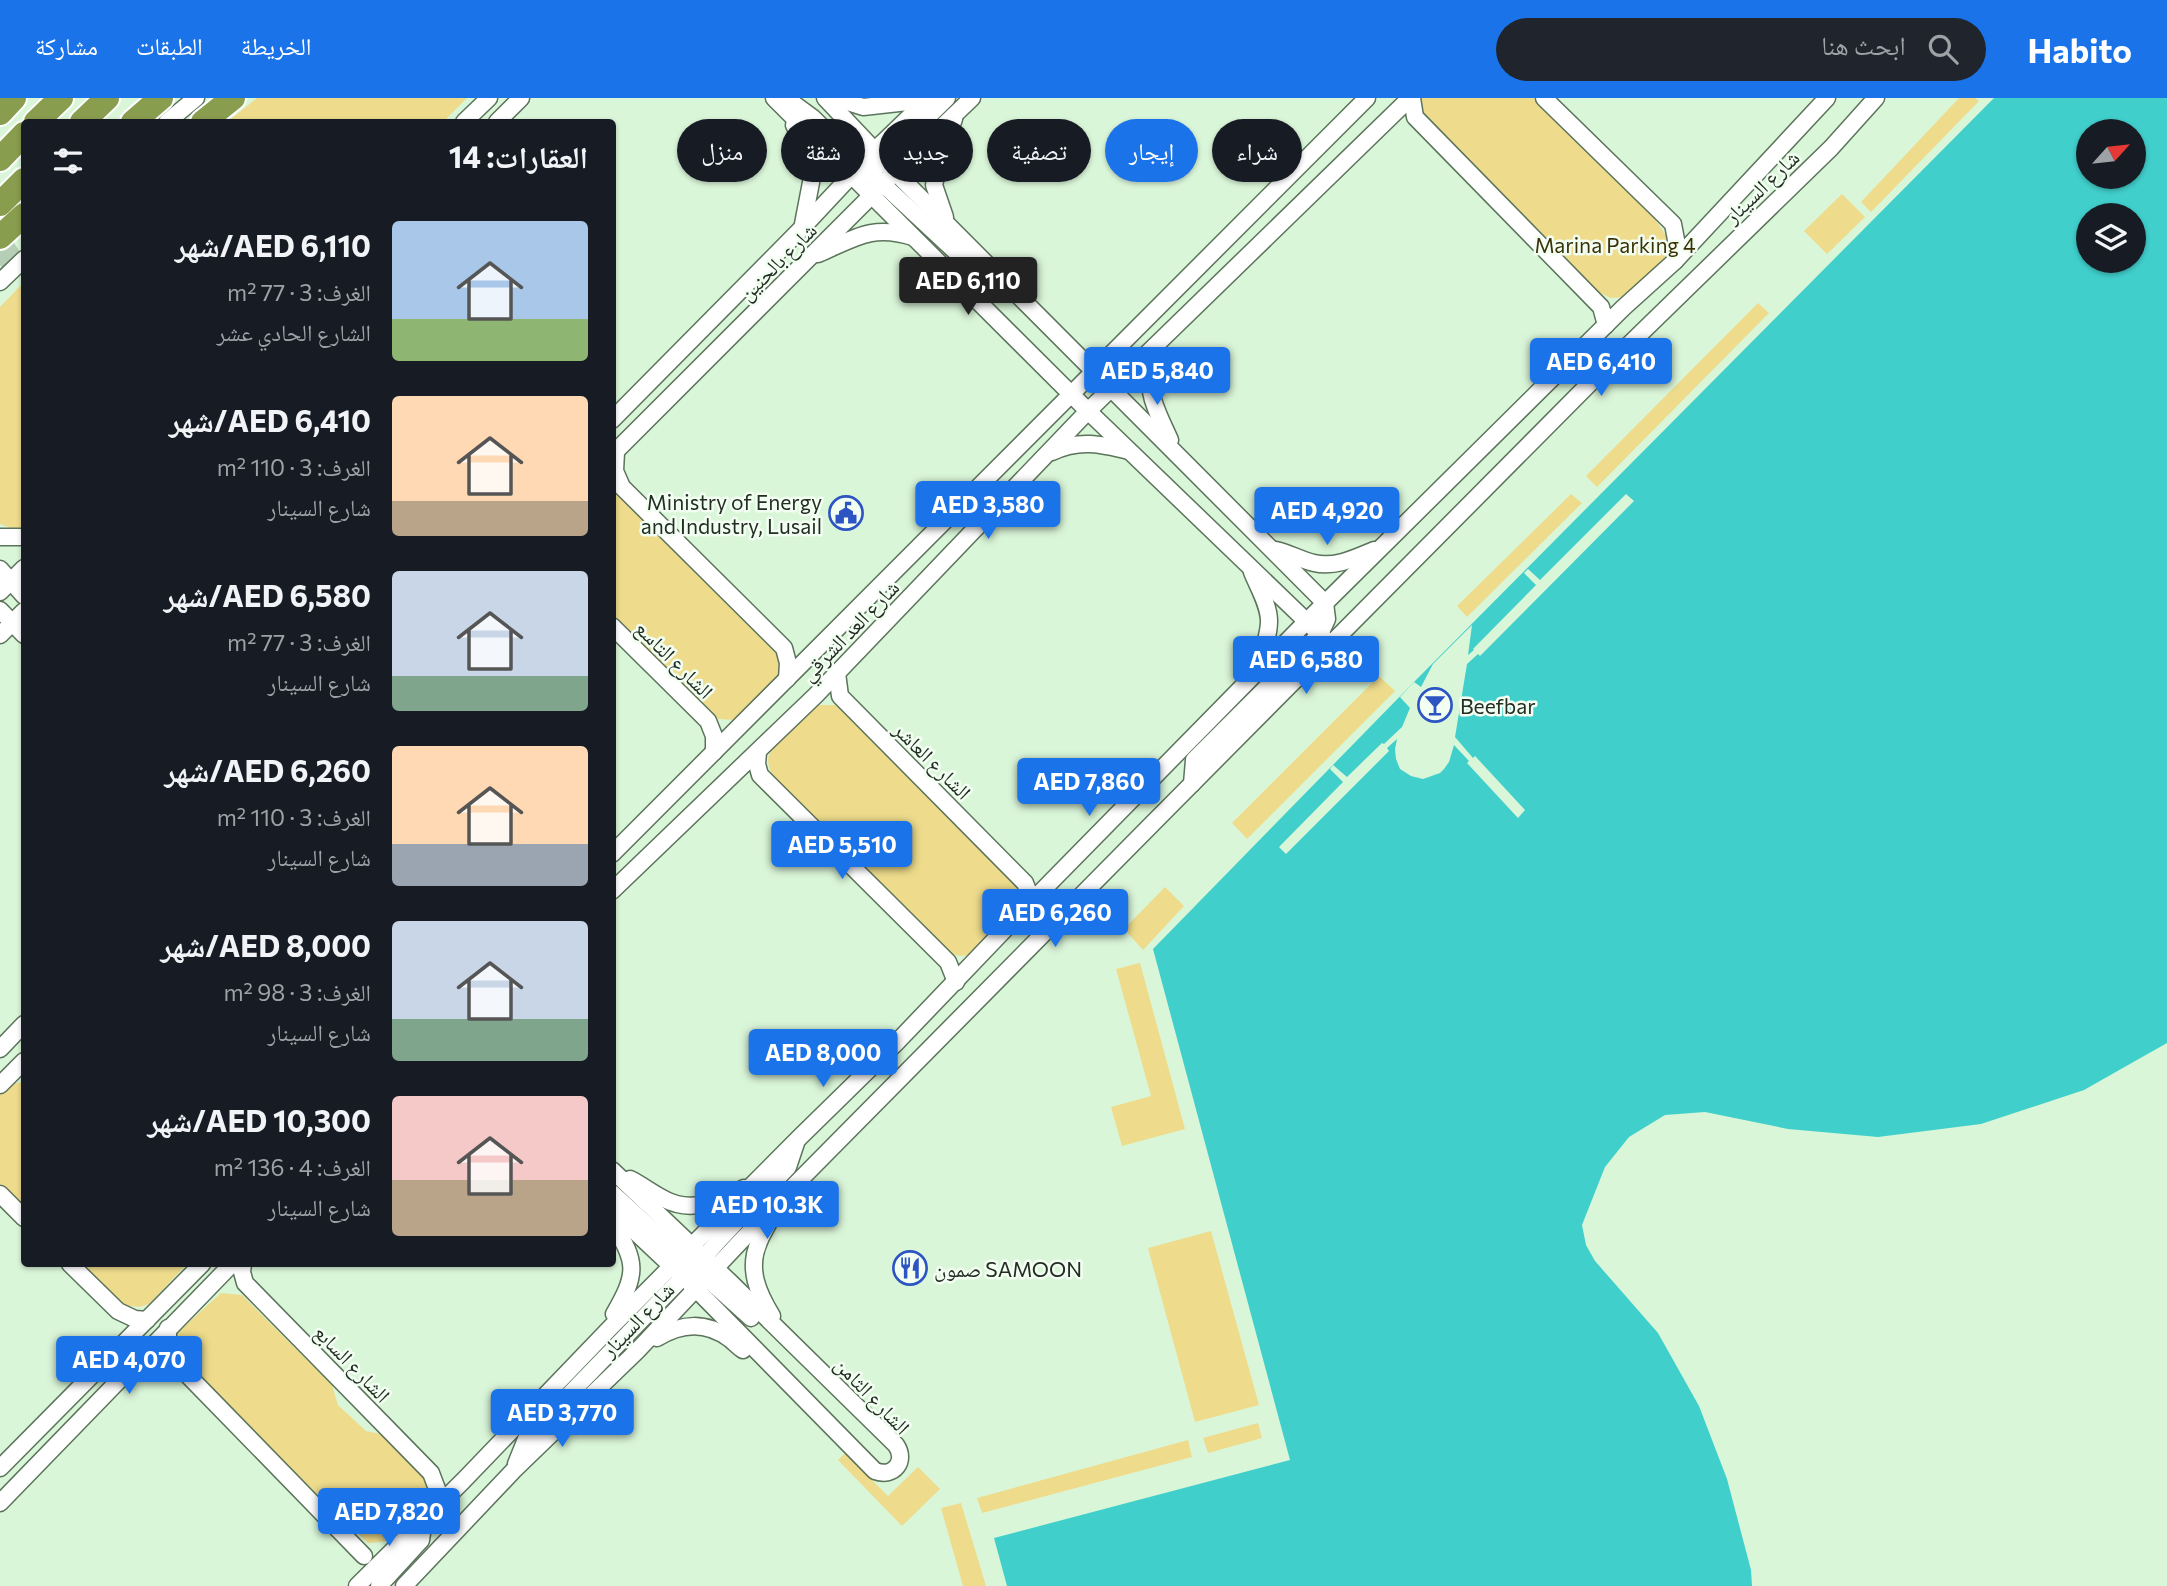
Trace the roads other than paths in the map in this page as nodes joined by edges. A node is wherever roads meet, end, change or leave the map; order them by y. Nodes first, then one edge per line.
1 (15, 98) edge
2 (61, 98) edge
3 (107, 98) edge
4 (161, 98) edge
5 (196, 98) edge
6 (233, 98) edge
7 (489, 98) edge
8 (521, 98) edge
9 (774, 98) edge
10 (825, 98) edge
11 (835, 98) edge
12 (947, 98) edge
13 (971, 98) edge
14 (1367, 98) edge
15 (1411, 98) edge
16 (1544, 98) edge
17 (1828, 98) edge
18 (1876, 98) edge
19 (928, 99) edge
20 (787, 106) edge
21 (0, 113) edge
22 (956, 113) junction
23 (1391, 117) junction
24 (1415, 117) junction
25 (39, 119) edge
26 (85, 119) edge
27 (136, 119) edge
28 (171, 119) edge
29 (208, 119) edge
30 (467, 119) edge
31 (500, 119) edge
32 (21, 137) edge
33 (0, 159) edge
34 (874, 172) junction
35 (21, 183) edge
36 (0, 204) edge
37 (21, 218) edge
38 (947, 223) junction
39 (1672, 224) junction
40 (1708, 226) junction
41 (803, 227) junction
42 (0, 237) edge
43 (913, 237) junction
44 (810, 258) junction
45 (1675, 261) junction
46 (21, 262) edge
47 (989, 265) junction
48 (0, 282) edge
49 (1601, 307) junction
50 (1623, 308) junction
51 (1606, 325) junction
52 (1155, 346) junction
53 (1096, 371) junction
54 (1112, 388) junction
55 (1071, 395) junction
56 (1088, 411) junction
57 (616, 416) edge
58 (616, 452) edge
59 (1129, 452) junction
60 (1176, 452) junction
61 (1044, 456) junction
62 (617, 485) edge
63 (0, 537) edge
64 (21, 537) edge
65 (1383, 546) junction
66 (1272, 548) junction
67 (1250, 567) junction
68 (21, 570) edge
69 (4, 581) edge
70 (21, 594) edge
71 (1325, 603) junction
72 (0, 610) edge
73 (1307, 621) junction
74 (19, 629) edge
75 (616, 630) edge
76 (0, 635) edge
77 (1325, 639) junction
78 (784, 648) junction
79 (817, 649) junction
80 (837, 673) junction
81 (1256, 673) junction
82 (787, 679) junction
83 (816, 695) junction
84 (840, 696) junction
85 (708, 721) junction
86 (742, 724) junction
87 (714, 752) junction
88 (758, 752) junction
89 (736, 774) junction
90 (761, 775) junction
91 (616, 850) edge
92 (1025, 883) junction
93 (1048, 884) junction
94 (616, 887) edge
95 (1032, 901) junction
96 (948, 962) junction
97 (973, 965) junction
98 (956, 982) junction
99 (21, 1027) edge
100 (0, 1049) edge
101 (21, 1064) edge
102 (4, 1081) edge
103 (798, 1139) junction
104 (616, 1173) edge
105 (616, 1174) edge
106 (755, 1182) junction
107 (0, 1194) edge
108 (616, 1197) edge
109 (774, 1206) junction
110 (616, 1213) edge
111 (21, 1215) edge
112 (616, 1230) edge
113 (72, 1267) edge
114 (199, 1267) edge
115 (229, 1267) edge
116 (243, 1267) edge
117 (694, 1267) junction
118 (213, 1283) junction
119 (245, 1283) junction
120 (118, 1311) junction
121 (147, 1320) junction
122 (611, 1327) junction
123 (168, 1328) junction
124 (782, 1334) junction
125 (124, 1343) junction
126 (637, 1351) junction
127 (758, 1354) junction
128 (140, 1357) junction
129 (171, 1358) junction
130 (811, 1362) junction
131 (0, 1468) edge
132 (514, 1470) junction
133 (431, 1473) junction
134 (463, 1481) junction
135 (442, 1502) junction
136 (0, 1503) edge
137 (424, 1520) junction
138 (364, 1556) dead end
139 (418, 1579) edge
140 (361, 1585) edge
141 (379, 1586) edge
142 (404, 1586) edge

1 - 21 highway
2 - 25 highway
3 - 26 highway
4 - 27 highway
5 - 28 street
6 - 29 highway
7 - 30 street
8 - 31 street
9 - 20 street
10 - 34 street
11 - 19 street
12 - 34 street
13 - 22 street, شارع بالحنين
14 - 53 street, شارع العد الشرقي
15 - 23 street, شارع العد الشرقي
15 - 24 street
16 - 39 street
17 - 40 street, شارع السينار
18 - 77 street, شارع السينار
19 - 34 street, شارع بالحنين
20 - 34 street
20 - 41 street
22 - 34 street, شارع بالحنين
22 - 38 street
23 - 24 street
23 - 52 street, شارع العد الشرقي
24 - 49 street
32 - 33 highway
34 - 38 street
34 - 41 street, شارع بالحنين
34 - 43 street
34 - 44 street, شارع بالحنين
34 - 47 street
35 - 36 highway
37 - 42 highway
38 - 47 street
39 - 40 street
39 - 45 street
40 - 45 street, شارع السينار
41 - 57 street, شارع بالحنين
43 - 44 street
43 - 55 street
44 - 58 street, شارع بالحنين
45 - 50 street, شارع السينار
46 - 48 street
47 - 53 street
49 - 50 street
49 - 51 street
50 - 51 street, شارع السينار
51 - 65 street, شارع السينار
52 - 54 street, شارع العد الشرقي
52 - 60 street
53 - 54 street
53 - 55 street, شارع العد الشرقي
54 - 56 street, شارع العد الشرقي
54 - 60 street
55 - 56 street
55 - 79 street, شارع العد الشرقي
56 - 59 street
56 - 61 street, شارع العد الشرقي
59 - 61 street
59 - 67 street
60 - 66 street
61 - 80 street, شارع العد الشرقي
62 - 78 street
63 - 64 street
65 - 66 street
65 - 71 street, شارع السينار
66 - 71 street
67 - 73 street
67 - 81 street
68 - 69 street
69 - 70 street
71 - 73 street, شارع السينار
71 - 77 street
72 - 74 street
73 - 77 street
73 - 81 street, شارع السينار
74 - 76 street
75 - 85 street, الشارع التاسع
77 - 109 street, شارع السينار
78 - 79 street
78 - 82 street
79 - 82 street, شارع العد الشرقي
80 - 83 street, شارع العد الشرقي
80 - 84 street
81 - 93 street, شارع السينار
82 - 86 street, شارع العد الشرقي
83 - 84 street
83 - 88 street, شارع العد الشرقي
84 - 92 street, الشارع العاشر
85 - 86 street, الشارع التاسع
85 - 87 street, الشارع التاسع
86 - 87 street, شارع العد الشرقي
87 - 91 street, شارع العد الشرقي
88 - 89 street, شارع العد الشرقي
88 - 90 street
89 - 90 street
89 - 94 street, شارع العد الشرقي
90 - 96 street
92 - 93 street
92 - 95 street, الشارع العاشر
93 - 95 street, شارع السينار
95 - 97 street, شارع السينار
96 - 97 street
96 - 98 street
97 - 98 street, شارع السينار
98 - 103 street, شارع السينار
99 - 100 street
101 - 102 street
103 - 106 street, شارع السينار
103 - 117 street
104 - 106 street
105 - 117 street, الشارع الثامن
106 - 117 street, شارع السينار
107 - 111 street
108 - 117 street
109 - 117 street, شارع السينار
109 - 124 street
110 - 117 street, الشارع الثامن
112 - 122 street
113 - 120 street
114 - 121 street
115 - 118 street
116 - 119 street
117 - 122 street, شارع السينار
117 - 124 street, الشارع الثامن
117 - 126 street, شارع السينار
117 - 127 street, الشارع الثامن
117 - 130 street
117 - 132 street
118 - 119 street
118 - 123 street
119 - 133 street, الشارع السابع
120 - 121 street
120 - 125 street
121 - 125 street
122 - 134 street, شارع السينار
123 - 128 street
123 - 129 street
124 - 130 street, الشارع الثامن
125 - 131 street
126 - 127 street
126 - 132 street, شارع السينار
127 - 130 street, الشارع الثامن
128 - 129 street
128 - 136 street
129 - 138 street
132 - 139 street, شارع السينار
133 - 134 street
133 - 135 street, الشارع السابع
134 - 135 street, شارع السينار
135 - 137 street, شارع السينار
137 - 140 street, شارع السينار
137 - 141 street
139 - 142 street, شارع السينار

